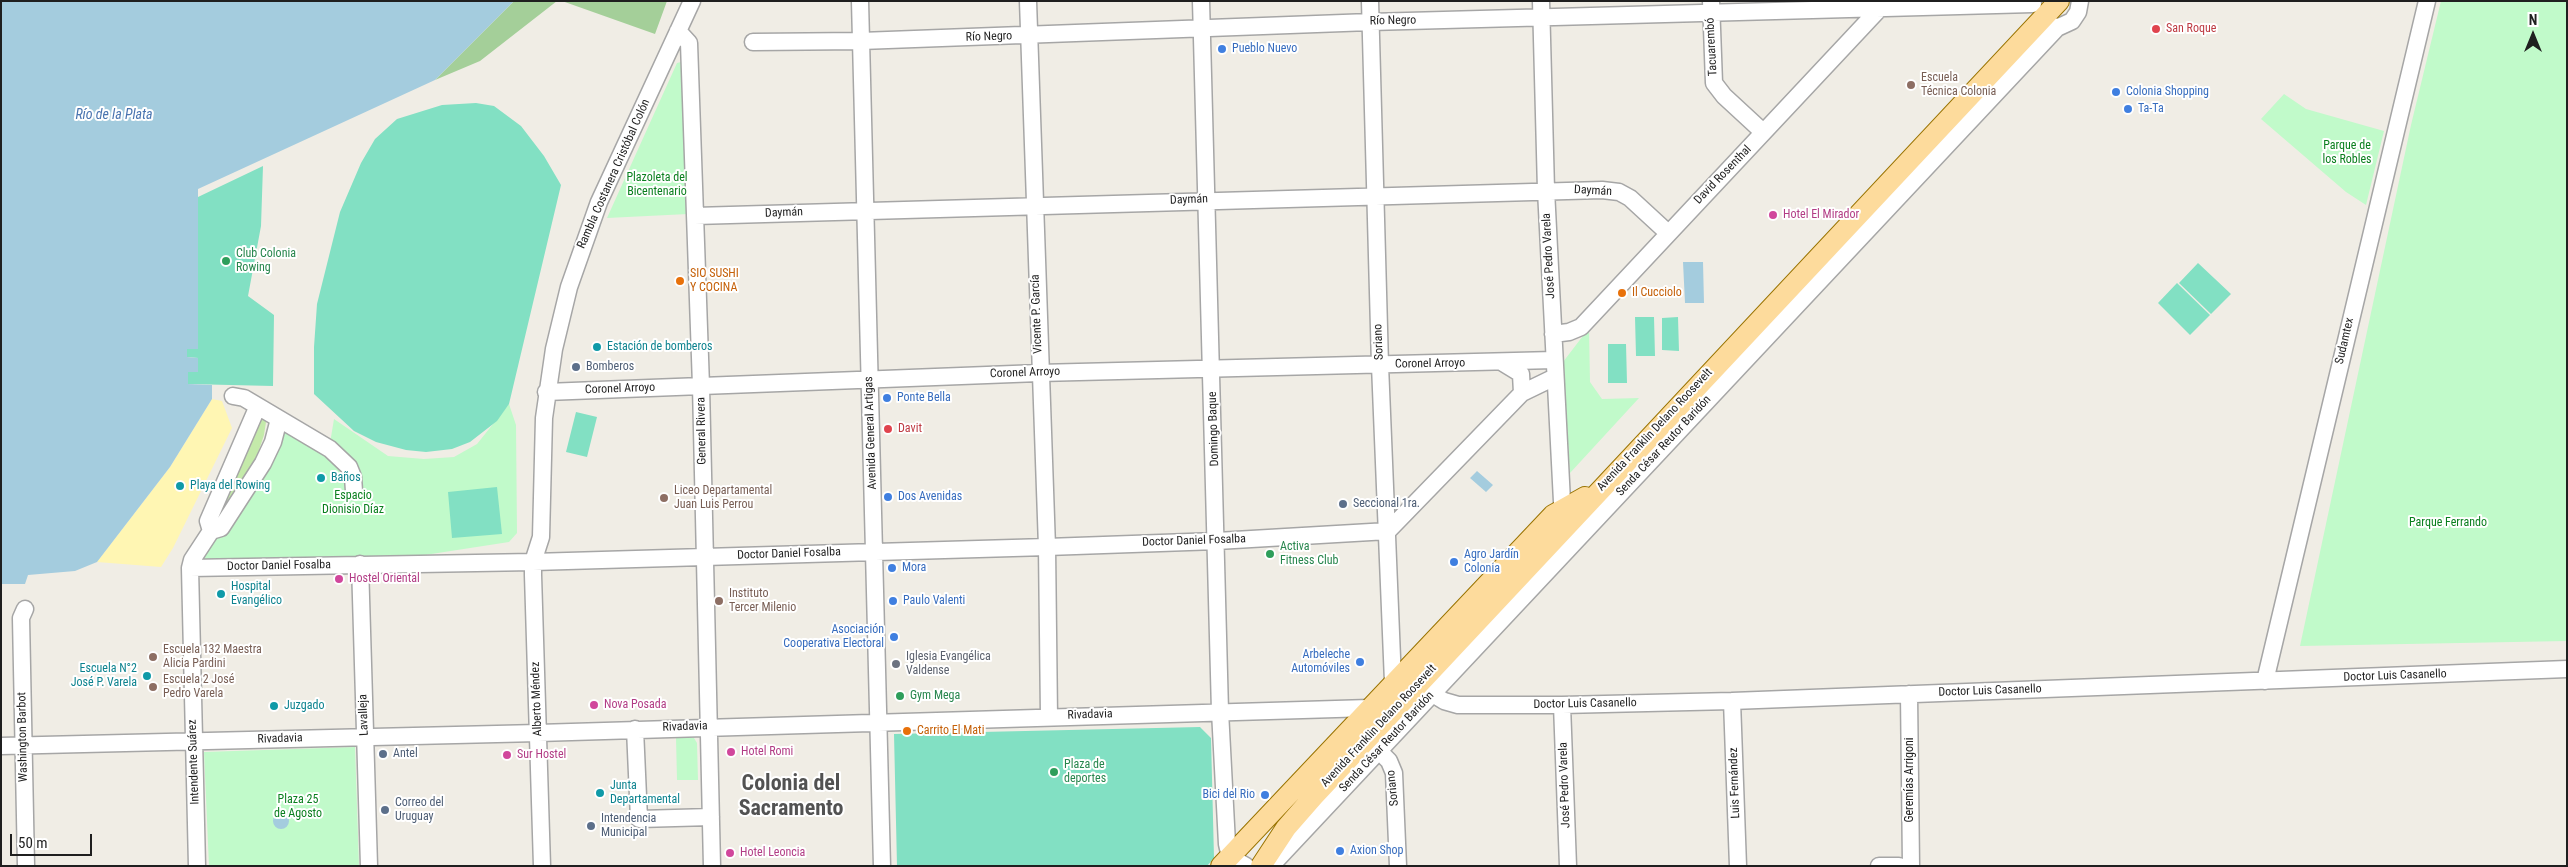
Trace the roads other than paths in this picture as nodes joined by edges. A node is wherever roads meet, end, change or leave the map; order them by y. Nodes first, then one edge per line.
1 (692, 1) edge
2 (860, 1) edge
3 (1028, 1) edge
4 (1201, 1) edge
5 (1370, 1) edge
6 (1542, 1) edge
7 (2058, 1) edge
8 (2427, 1) edge
9 (2081, 2) edge
10 (1883, 5) edge
11 (1711, 7) edge
12 (2041, 13) edge
13 (1542, 18) junction
14 (1370, 22) junction
15 (1201, 28) junction
16 (678, 31) junction
17 (1029, 36) junction
18 (861, 41) junction
19 (754, 42) dead end
20 (1763, 132) junction
21 (1923, 158) junction
22 (1546, 190) junction
23 (1375, 195) junction
24 (1207, 200) junction
25 (1034, 206) junction
26 (866, 211) junction
27 (695, 216) junction
28 (1668, 233) junction
29 (1553, 334) junction
30 (1554, 360) junction
31 (1503, 363) junction
32 (1380, 365) junction
33 (1212, 368) junction
34 (1039, 373) junction
35 (1555, 377) junction
36 (869, 379) junction
37 (701, 386) junction
38 (546, 392) junction
39 (1522, 393) junction
40 (233, 396) dead end
41 (257, 408) junction
42 (278, 419) junction
43 (354, 491) dead end
44 (1564, 523) junction
45 (1388, 530) junction
46 (211, 531) junction
47 (1217, 541) junction
48 (1047, 547) junction
49 (876, 552) junction
50 (704, 557) junction
51 (533, 562) junction
52 (360, 564) junction
53 (190, 568) junction
54 (25, 610) dead end
55 (1410, 665) junction
56 (2567, 669) edge
57 (2265, 681) junction
58 (1393, 682) junction
59 (1425, 686) junction
60 (1909, 694) junction
61 (1732, 701) junction
62 (1562, 705) junction
63 (1369, 708) junction
64 (1220, 711) junction
65 (1050, 717) junction
66 (880, 722) junction
67 (708, 726) junction
68 (1352, 726) junction
69 (635, 729) junction
70 (538, 733) junction
71 (365, 737) junction
72 (193, 742) junction
73 (23, 745) junction
74 (1373, 745) junction
75 (1, 746) edge
76 (711, 817) junction
77 (1232, 863) edge
78 (26, 866) edge
79 (197, 866) edge
80 (369, 866) edge
81 (542, 866) edge
82 (712, 866) edge
83 (882, 866) edge
84 (1261, 866) edge
85 (1271, 866) edge
86 (1398, 866) edge
87 (1568, 866) edge
88 (1738, 866) edge
89 (1879, 866) edge
90 (1899, 866) edge
91 (1911, 866) edge

1 - 16 street, Rambla Costanera Cristóbal Colón
2 - 18 street, Avenida General Artigas
3 - 17 street, Vicente P. García
4 - 15 street, Domingo Baque
5 - 14 street, Soriano
6 - 13 street, José Pedro Varela
7 - 12 main road, Avenida Franklin Delano Roosevelt
8 - 57 street, Sudamtex
9 - 12 street
10 - 11 street, Río Negro
10 - 12 street, Río Negro
10 - 20 street, David Rosenthal
11 - 13 street, Río Negro
11 - 20 street, Tacuarembó
12 - 21 main road, Avenida Franklin Delano Roosevelt
13 - 14 street, Río Negro
13 - 22 street, José Pedro Varela
14 - 15 street, Río Negro
14 - 23 street, Soriano
15 - 17 street, Río Negro
15 - 24 street, Domingo Baque
16 - 27 street, General Rivera
16 - 38 street, Rambla Costanera Cristóbal Colón
17 - 18 street, Río Negro
17 - 25 street, Vicente P. García
18 - 19 street, Río Negro
18 - 26 street, Avenida General Artigas
20 - 28 street, David Rosenthal
21 - 44 street, Senda César Reutor Baridón
21 - 44 main road, Avenida Franklin Delano Roosevelt
22 - 23 street, Daymán
22 - 28 street, Daymán
22 - 29 street, José Pedro Varela
23 - 24 street, Daymán
23 - 32 street, Soriano
24 - 25 street, Daymán
24 - 33 street, Domingo Baque
25 - 26 street, Daymán
25 - 34 street, Vicente P. García
26 - 27 street, Daymán
26 - 36 street, Avenida General Artigas
27 - 37 street, General Rivera
28 - 29 street, David Rosenthal
29 - 30 street, José Pedro Varela
30 - 31 street, Coronel Arroyo
30 - 35 street, José Pedro Varela
31 - 32 street, Coronel Arroyo
31 - 39 street
32 - 33 street, Coronel Arroyo
32 - 45 street, Soriano
33 - 34 street, Coronel Arroyo
33 - 47 street, Domingo Baque
34 - 36 street, Coronel Arroyo
34 - 48 street, Vicente P. García
35 - 39 street
35 - 44 street, José Pedro Varela
36 - 37 street, Coronel Arroyo
36 - 49 street, Avenida General Artigas
37 - 38 street, Coronel Arroyo
37 - 50 street, General Rivera
38 - 51 street, Rambla Costanera Cristóbal Colón
39 - 45 street
40 - 41 street
41 - 42 street
41 - 46 street
42 - 43 street
42 - 46 street
44 - 55 main road, Avenida Franklin Delano Roosevelt
44 - 59 main road, Avenida Franklin Delano Roosevelt
45 - 47 street, Doctor Daniel Fosalba
45 - 58 street, Soriano
46 - 53 street
47 - 48 street, Doctor Daniel Fosalba
47 - 64 street, Domingo Baque
48 - 49 street, Doctor Daniel Fosalba
48 - 65 street, Vicente P. García
49 - 50 street, Doctor Daniel Fosalba
49 - 66 street, Avenida General Artigas
50 - 51 street, Doctor Daniel Fosalba
50 - 67 street, General Rivera
51 - 52 street, Doctor Daniel Fosalba
51 - 70 street, Alberto Méndez
52 - 53 street, Doctor Daniel Fosalba
52 - 71 street, Lavalleja
53 - 72 street, Intendente Suárez
54 - 73 street, Washington Barbot
55 - 58 main road, Avenida Franklin Delano Roosevelt
55 - 59 street, Doctor Luis Casanello
56 - 57 street, Doctor Luis Casanello
57 - 60 street, Doctor Luis Casanello
58 - 63 main road, Avenida Franklin Delano Roosevelt
59 - 62 street, Doctor Luis Casanello
59 - 74 main road, Avenida Franklin Delano Roosevelt
60 - 61 street, Doctor Luis Casanello
60 - 91 street, Geremías Arrigoni
61 - 62 street, Doctor Luis Casanello
61 - 88 street, Luis Fernández
62 - 87 street, José Pedro Varela
63 - 64 street, Rivadavia
63 - 68 main road, Avenida Franklin Delano Roosevelt
64 - 65 street, Rivadavia
64 - 77 street, Domingo Baque
65 - 66 street, Rivadavia
66 - 67 street, Rivadavia
66 - 83 street, Avenida General Artigas
67 - 69 street, Rivadavia
67 - 76 street, General Rivera
68 - 74 street, Soriano
68 - 77 main road, Avenida Franklin Delano Roosevelt
69 - 70 street, Rivadavia
69 - 76 street
70 - 71 street, Rivadavia
70 - 81 street, Alberto Méndez
71 - 72 street, Rivadavia
71 - 80 street, Lavalleja
72 - 73 street, Rivadavia
72 - 79 street, Intendente Suárez
73 - 75 street, Rivadavia
73 - 78 street, Washington Barbot
74 - 84 main road, Avenida Franklin Delano Roosevelt
74 - 85 street, Senda César Reutor Baridón
74 - 86 street, Soriano
76 - 82 street, General Rivera
89 - 90 street

